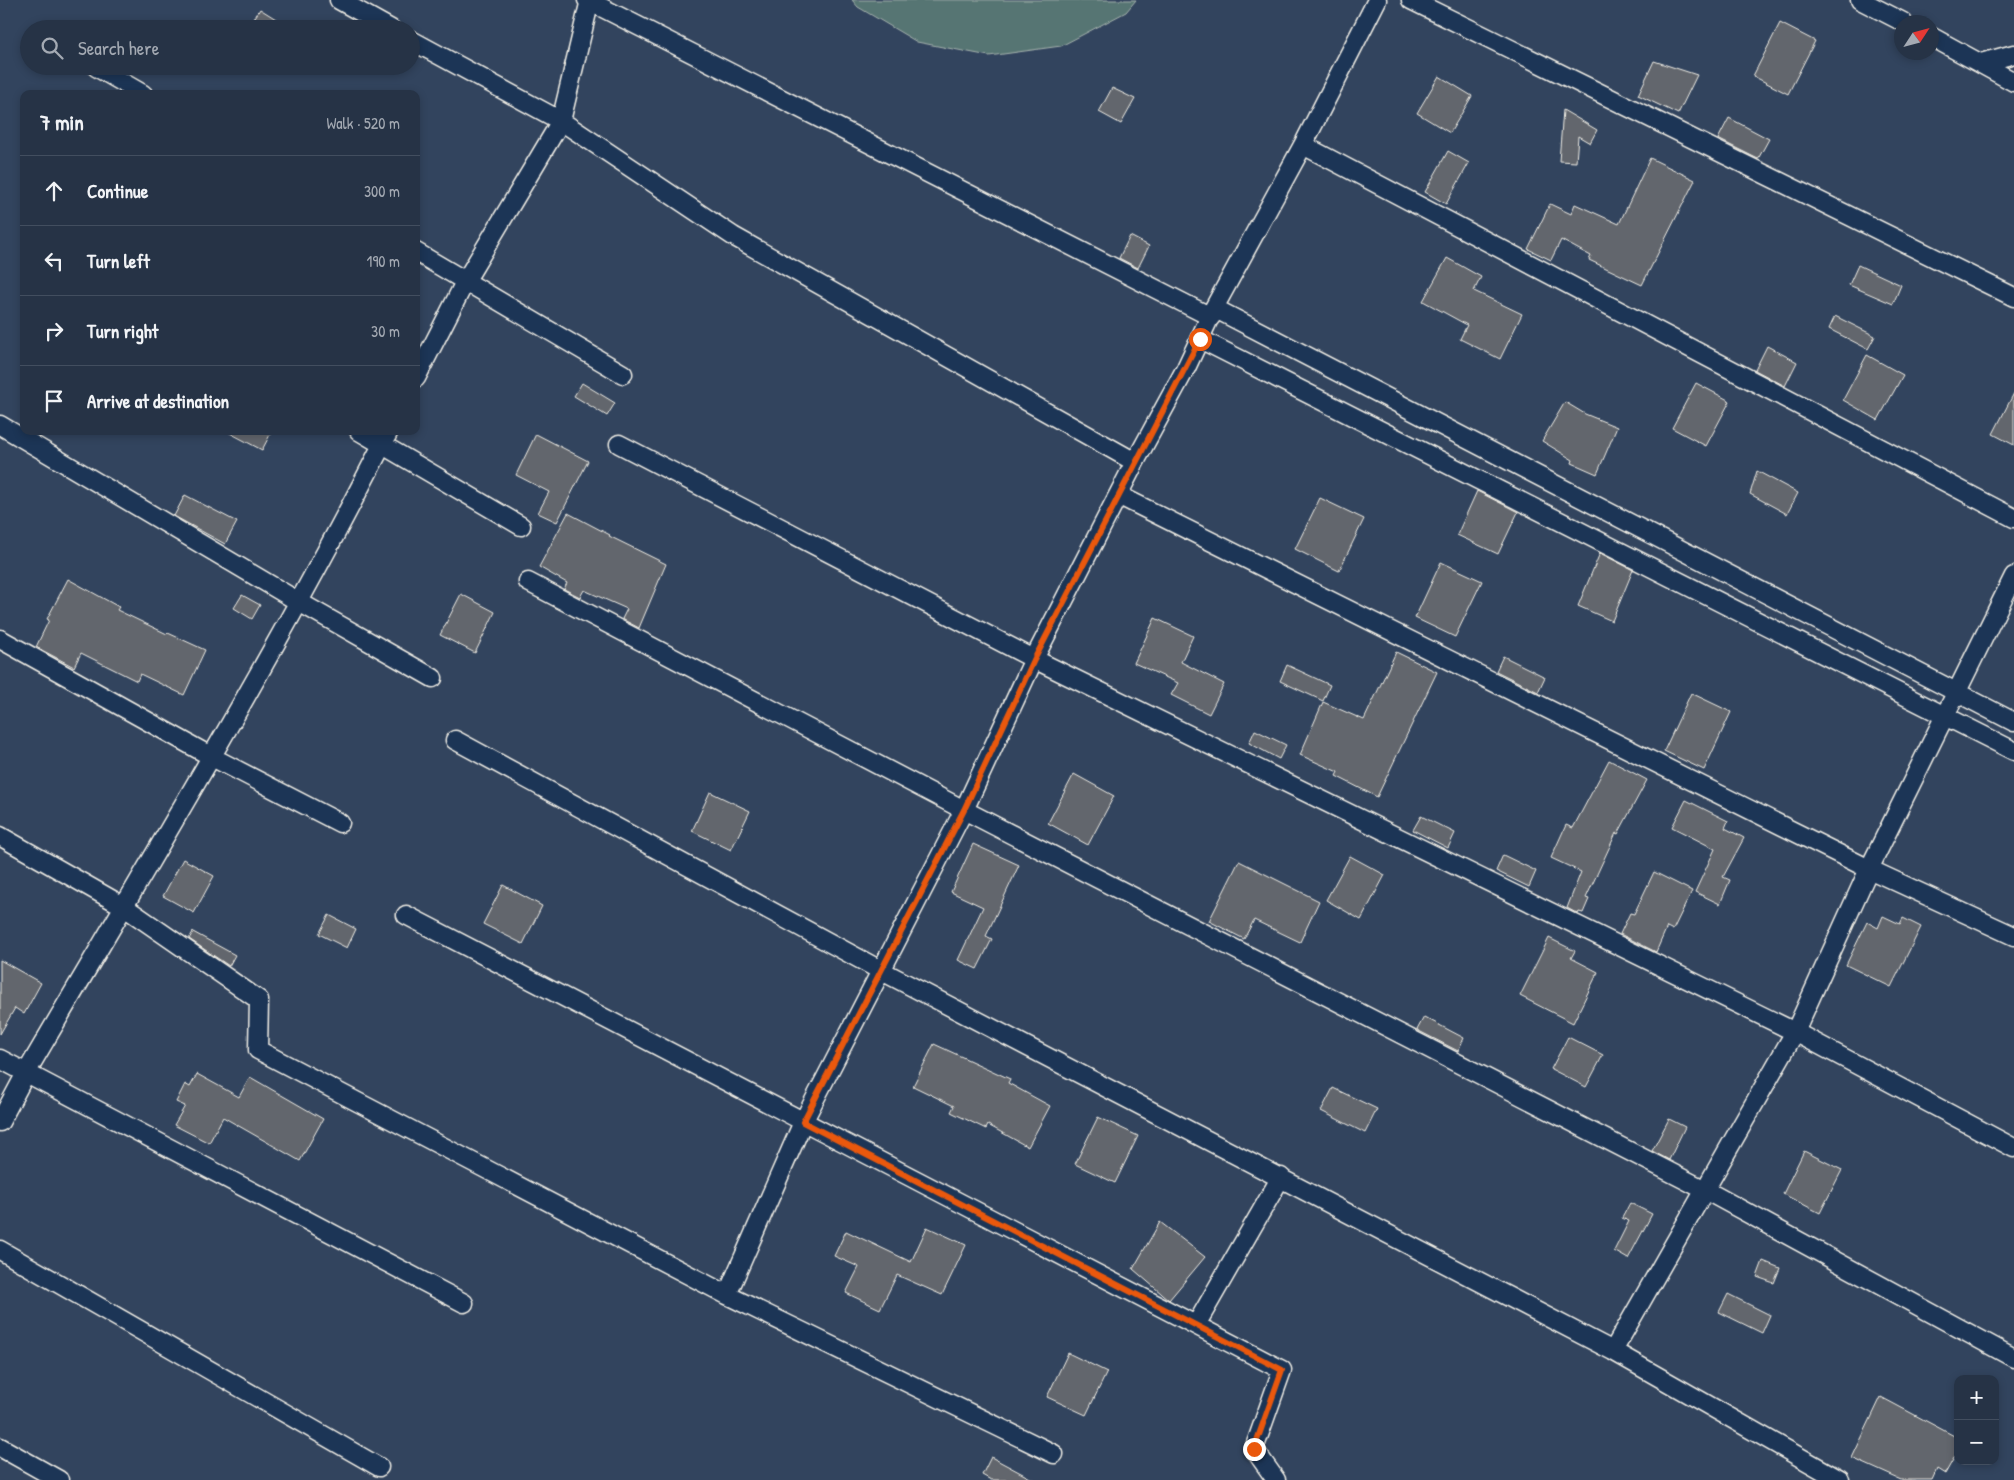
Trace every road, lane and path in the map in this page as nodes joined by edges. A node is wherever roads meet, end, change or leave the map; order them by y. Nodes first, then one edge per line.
1 (339, 0) edge
2 (589, 0) edge
3 (1377, 0) edge
4 (1412, 0) edge
5 (1860, 0) edge
6 (1894, 17) edge
7 (375, 20) edge
8 (1939, 41) edge
9 (420, 45) edge
10 (2014, 54) edge
11 (1981, 63) junction
12 (110, 75) edge
13 (2014, 82) edge
14 (136, 90) edge
15 (562, 121) junction
16 (1303, 145) junction
17 (420, 254) edge
18 (466, 280) junction
19 (2014, 297) edge
20 (1213, 313) junction
21 (1200, 339) junction
22 (420, 370) edge
23 (623, 374) dead end
24 (0, 425) edge
25 (386, 438) edge
26 (619, 444) dead end
27 (1134, 462) junction
28 (1118, 495) junction
29 (2014, 518) edge
30 (520, 526) dead end
31 (2014, 576) edge
32 (528, 582) dead end
33 (299, 602) junction
34 (0, 639) edge
35 (1034, 660) junction
36 (433, 678) dead end
37 (1956, 692) junction
38 (1945, 716) junction
39 (2014, 722) edge
40 (455, 740) dead end
41 (2014, 751) edge
42 (212, 757) junction
43 (964, 810) junction
44 (340, 824) dead end
45 (0, 836) edge
46 (1869, 869) junction
47 (123, 906) junction
48 (406, 915) dead end
49 (2014, 936) edge
50 (880, 970) junction
51 (1796, 1032) junction
52 (0, 1059) edge
53 (26, 1073) junction
54 (0, 1122) edge
55 (803, 1122) junction
56 (2014, 1148) edge
57 (1280, 1177) junction
58 (1705, 1190) junction
59 (0, 1250) edge
60 (727, 1295) junction
61 (464, 1303) dead end
62 (1196, 1325) junction
63 (1613, 1351) junction
64 (2014, 1358) edge
65 (0, 1447) edge
66 (1054, 1454) dead end
67 (379, 1467) dead end
68 (59, 1480) edge
69 (1276, 1480) edge
70 (1840, 1480) edge

1 - 7 street
2 - 15 street
2 - 20 street
3 - 16 street
4 - 19 street
5 - 6 street
8 - 11 street
9 - 15 street
10 - 11 street
11 - 13 street
12 - 14 street
15 - 18 street
15 - 27 street
16 - 20 street
16 - 29 street
17 - 18 street
18 - 22 street
18 - 23 street
20 - 21 street
20 - 37 street
21 - 27 street
21 - 38 street
24 - 33 street
25 - 30 street
25 - 33 street
26 - 35 street
27 - 28 street
28 - 35 street
28 - 46 street
31 - 37 street
32 - 43 street
33 - 36 street
33 - 42 street
34 - 42 street
35 - 43 street
35 - 51 street
37 - 38 street
37 - 39 street
38 - 41 street
38 - 46 street
40 - 50 street
42 - 44 street
42 - 47 street
43 - 50 street
43 - 58 street
45 - 47 street
46 - 49 street
46 - 51 street
47 - 53 street
47 - 60 street
48 - 55 street
50 - 55 street
50 - 57 street
51 - 56 street
51 - 58 street
52 - 53 street
53 - 54 street
53 - 61 street
55 - 60 street
55 - 62 street
57 - 62 street
57 - 63 street
58 - 63 street
58 - 64 street
59 - 67 street
60 - 66 street
62 - 69 street
63 - 70 street
65 - 68 street

